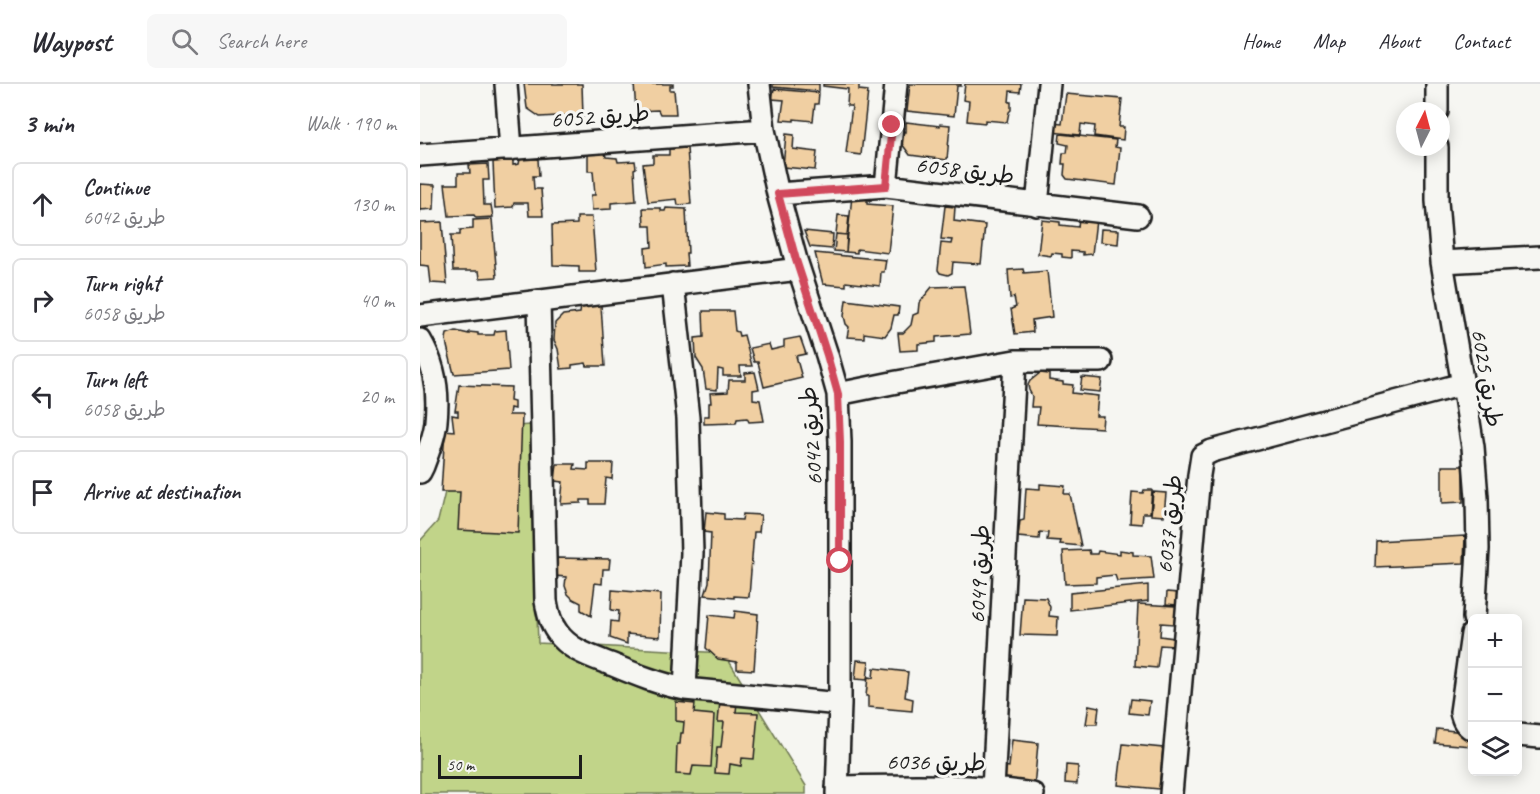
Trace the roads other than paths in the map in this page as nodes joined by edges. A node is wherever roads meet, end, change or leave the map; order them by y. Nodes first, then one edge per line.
1 (506, 84) edge
2 (759, 84) edge
3 (896, 84) edge
4 (1049, 84) edge
5 (1437, 84) edge
6 (1437, 102) edge
7 (764, 130) junction
8 (511, 148) junction
9 (420, 155) edge
10 (1437, 156) edge
11 (886, 186) junction
12 (778, 194) junction
13 (1037, 205) junction
14 (1138, 216) dead end
15 (1540, 256) edge
16 (1442, 262) junction
17 (799, 269) junction
18 (673, 284) junction
19 (539, 301) junction
20 (420, 316) edge
21 (420, 340) edge
22 (1016, 361) junction
23 (1101, 361) dead end
24 (1463, 384) junction
25 (838, 394) junction
26 (420, 472) edge
27 (1474, 614) edge
28 (1468, 666) edge
29 (685, 689) junction
30 (840, 704) junction
31 (1468, 726) edge
32 (1522, 735) edge
33 (1540, 737) edge
34 (837, 790) edge
35 (925, 790) edge
36 (1002, 791) edge
37 (1033, 794) edge
38 (1171, 794) edge

1 - 8 street
2 - 7 street, طريق 6042
3 - 11 street, طريق 6058
4 - 13 street, طريق 6058
5 - 6 street
7 - 8 street, طريق 6052
7 - 12 street, طريق 6042
8 - 9 street, طريق 6052
10 - 16 street, طريق 6025
11 - 12 street, طريق 6058
11 - 13 street, طريق 6058
12 - 17 street, طريق 6042
13 - 14 street, طريق 6058
15 - 16 street
16 - 24 street, طريق 6025
17 - 18 street
17 - 25 street, طريق 6042
18 - 19 street
18 - 29 street
19 - 20 street
19 - 29 street
21 - 26 street
22 - 23 street
22 - 25 street
22 - 36 street, طريق 6049
24 - 27 street, طريق 6025
24 - 38 street, طريق 6037
25 - 30 street, طريق 6042
28 - 31 street
29 - 30 street
30 - 34 street, طريق 6042
32 - 33 street
34 - 35 street, طريق 6036
35 - 36 street, طريق 6036
36 - 37 street, طريق 6036

